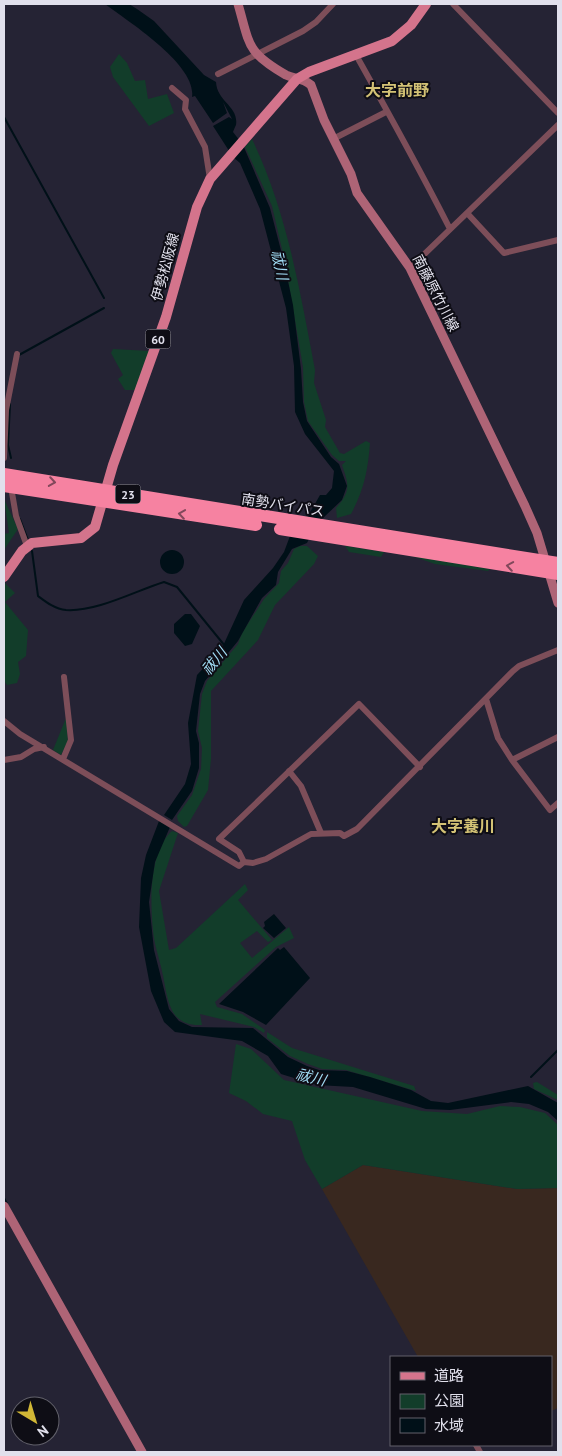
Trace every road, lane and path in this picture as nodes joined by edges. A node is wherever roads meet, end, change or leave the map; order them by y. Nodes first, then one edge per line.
1 (238, 4) edge
2 (331, 4) edge
3 (426, 4) edge
4 (453, 4) edge
5 (255, 54) junction
6 (356, 55) junction
7 (218, 74) dead end
8 (297, 79) junction
9 (172, 88) dead end
10 (386, 112) junction
11 (558, 114) edge
12 (558, 125) edge
13 (333, 139) junction
14 (210, 179) junction
15 (467, 213) junction
16 (450, 229) junction
17 (558, 240) edge
18 (410, 268) junction
19 (17, 354) dead end
20 (4, 458) edge
21 (6, 478) edge
22 (104, 496) junction
23 (27, 546) junction
24 (553, 568) edge
25 (5, 572) edge
26 (558, 603) edge
27 (558, 650) edge
28 (64, 677) dead end
29 (486, 699) junction
30 (4, 721) edge
31 (558, 737) edge
32 (44, 747) junction
33 (63, 759) junction
34 (4, 760) edge
35 (512, 760) junction
36 (420, 768) junction
37 (290, 771) junction
38 (558, 802) edge
39 (321, 833) junction
40 (244, 862) junction
41 (4, 1206) edge
42 (142, 1452) edge

1 - 5 main road
2 - 5 street
3 - 6 main road, 伊勢松阪線 / 60
4 - 11 street
5 - 7 street
5 - 8 main road, 南藤原竹川線
6 - 8 main road, 伊勢松阪線 / 60
6 - 10 street
8 - 13 main road, 南藤原竹川線
8 - 14 main road, 伊勢松阪線 / 60
9 - 14 street
10 - 13 street
10 - 16 street
12 - 15 street
13 - 18 main road, 南藤原竹川線
14 - 22 main road, 伊勢松阪線 / 60
15 - 16 street
15 - 17 street
16 - 18 street
18 - 24 main road, 南藤原竹川線
19 - 20 street
21 - 22 highway, 南勢バイパス / 23
21 - 23 street
22 - 23 main road, 伊勢松阪線 / 60
22 - 24 highway, 南勢バイパス / 23
23 - 25 main road
24 - 26 main road, 南藤原竹川線
27 - 29 street
28 - 33 street
29 - 35 street
29 - 36 street
30 - 32 street
31 - 35 street
32 - 33 street
32 - 34 street
33 - 40 street
35 - 38 street
36 - 37 street
36 - 39 street
37 - 39 street
37 - 40 street
39 - 40 street
41 - 42 main road

